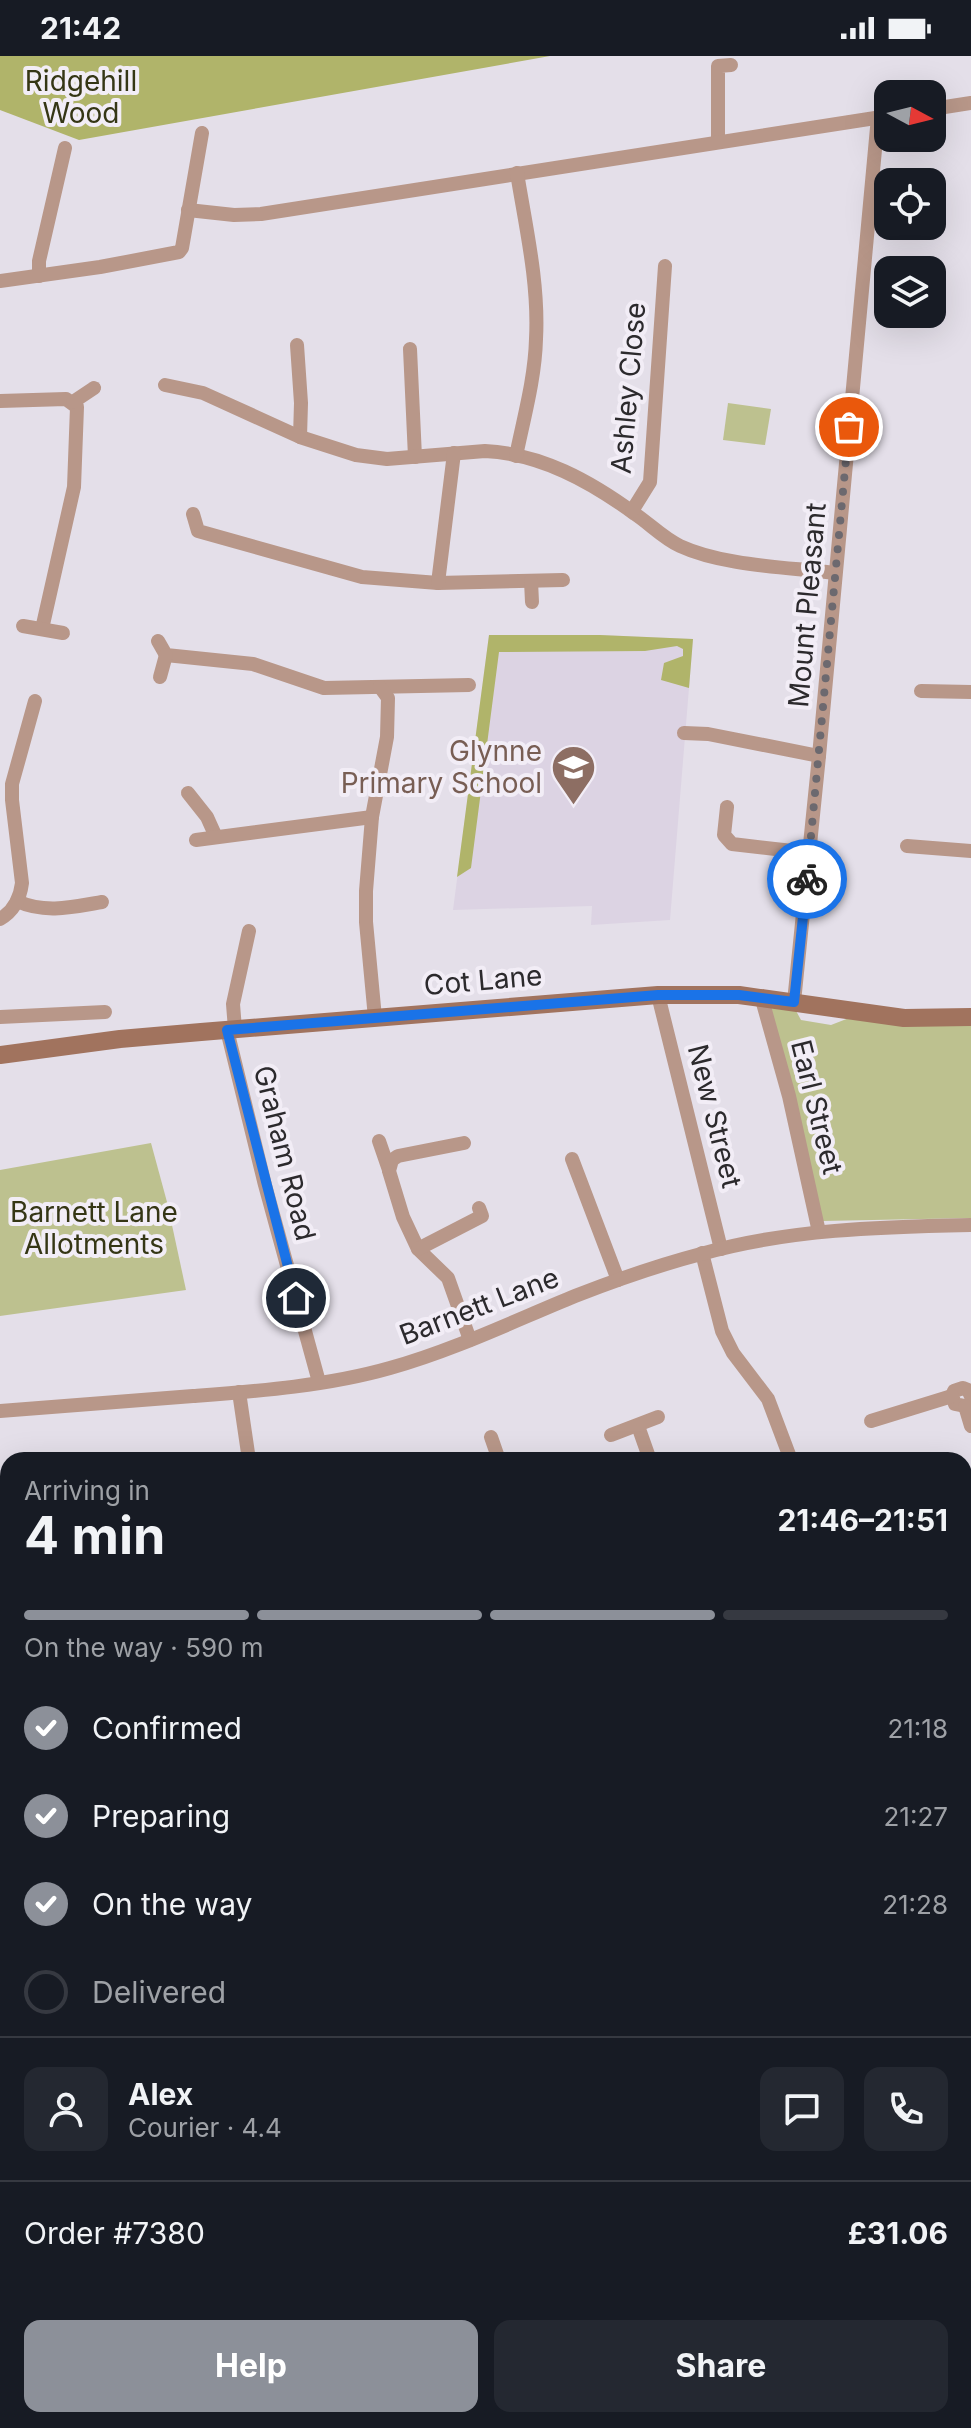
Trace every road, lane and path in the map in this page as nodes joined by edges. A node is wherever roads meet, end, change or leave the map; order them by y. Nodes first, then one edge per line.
1 (731, 65) dead end
2 (971, 103) edge
3 (946, 107) edge
4 (874, 117) edge
5 (203, 132) dead end
6 (718, 141) junction
7 (66, 148) dead end
8 (879, 152) edge
9 (517, 173) junction
10 (188, 210) junction
11 (665, 266) dead end
12 (39, 276) junction
13 (0, 281) edge
14 (296, 344) dead end
15 (410, 347) dead end
16 (165, 385) dead end
17 (94, 388) dead end
18 (0, 401) edge
19 (73, 402) junction
20 (300, 437) junction
21 (454, 453) junction
22 (516, 456) junction
23 (415, 457) junction
24 (632, 511) junction
25 (193, 514) dead end
26 (835, 573) junction
27 (563, 580) dead end
28 (531, 581) junction
29 (438, 583) junction
30 (532, 602) dead end
31 (23, 626) dead end
32 (42, 629) junction
33 (63, 633) dead end
34 (158, 641) dead end
35 (166, 655) junction
36 (160, 677) dead end
37 (469, 685) dead end
38 (380, 687) junction
39 (921, 691) dead end
40 (971, 692) edge
41 (35, 701) dead end
42 (684, 733) dead end
43 (819, 756) junction
44 (188, 793) dead end
45 (727, 807) dead end
46 (372, 817) junction
47 (7, 827) edge
48 (216, 837) junction
49 (196, 840) dead end
50 (907, 846) dead end
51 (971, 851) edge
52 (810, 853) junction
53 (17, 901) junction
54 (102, 902) dead end
55 (0, 919) edge
56 (249, 931) dead end
57 (658, 995) junction
58 (761, 996) junction
59 (794, 1002) junction
60 (105, 1012) dead end
61 (0, 1017) edge
62 (971, 1017) edge
63 (375, 1018) junction
64 (231, 1030) junction
65 (0, 1055) edge
66 (379, 1141) dead end
67 (464, 1143) dead end
68 (574, 1157) dead end
69 (389, 1171) junction
70 (479, 1208) dead end
71 (971, 1225) edge
72 (819, 1232) junction
73 (418, 1249) junction
74 (721, 1249) junction
75 (702, 1253) junction
76 (618, 1280) junction
77 (470, 1340) junction
78 (319, 1382) junction
79 (239, 1392) junction
80 (969, 1401) edge
81 (0, 1411) edge
82 (658, 1417) dead end
83 (871, 1421) dead end
84 (638, 1426) junction
85 (971, 1426) edge
86 (611, 1435) dead end
87 (491, 1437) dead end
88 (248, 1452) edge
89 (496, 1452) edge
90 (647, 1452) edge
91 (788, 1452) edge

1 - 6 street
2 - 3 street
4 - 6 street, Mount Pleasant
5 - 10 street
6 - 9 street, Mount Pleasant
7 - 12 street
8 - 26 street, Mount Pleasant
9 - 10 street, Mount Pleasant
9 - 22 street
10 - 12 street
11 - 24 street, Ashley Close
12 - 13 street
14 - 20 street
15 - 23 street
16 - 20 street
17 - 19 street
18 - 19 street
19 - 32 street
20 - 23 street
21 - 22 street
21 - 23 street
21 - 29 street
22 - 24 street
24 - 26 street
25 - 29 street
26 - 43 street, Mount Pleasant
27 - 28 street
28 - 29 street
28 - 30 street
31 - 32 street
32 - 33 street
34 - 35 street
35 - 36 street
35 - 38 street
37 - 38 street
38 - 46 street
39 - 40 street
41 - 47 street
42 - 43 street
43 - 52 street, Mount Pleasant
44 - 48 street
45 - 52 street
46 - 48 street
46 - 63 street
47 - 53 street
48 - 49 street
50 - 51 street
52 - 59 street, Mount Pleasant
53 - 54 street
53 - 55 street
56 - 64 street, Graham Road
57 - 58 street, Cot Lane
57 - 63 street, Cot Lane
57 - 74 street, New Street
58 - 59 street, Cot Lane
58 - 72 street, Earl Street
59 - 62 street, Cot Lane
60 - 61 street
63 - 64 street, Cot Lane
64 - 65 street, Cot Lane
64 - 78 street, Graham Road
66 - 69 street
67 - 69 street
68 - 76 street
69 - 73 street
70 - 73 street
71 - 72 street, Barnett Lane
72 - 74 street, Barnett Lane
73 - 77 street
74 - 75 street, Barnett Lane
75 - 76 street, Barnett Lane
75 - 91 street
76 - 77 street, Barnett Lane
77 - 78 street, Barnett Lane
78 - 79 street, Barnett Lane
79 - 81 street, Barnett Lane
79 - 88 street
80 - 83 street
80 - 85 street
82 - 84 street
84 - 86 street
84 - 90 street
87 - 89 street

